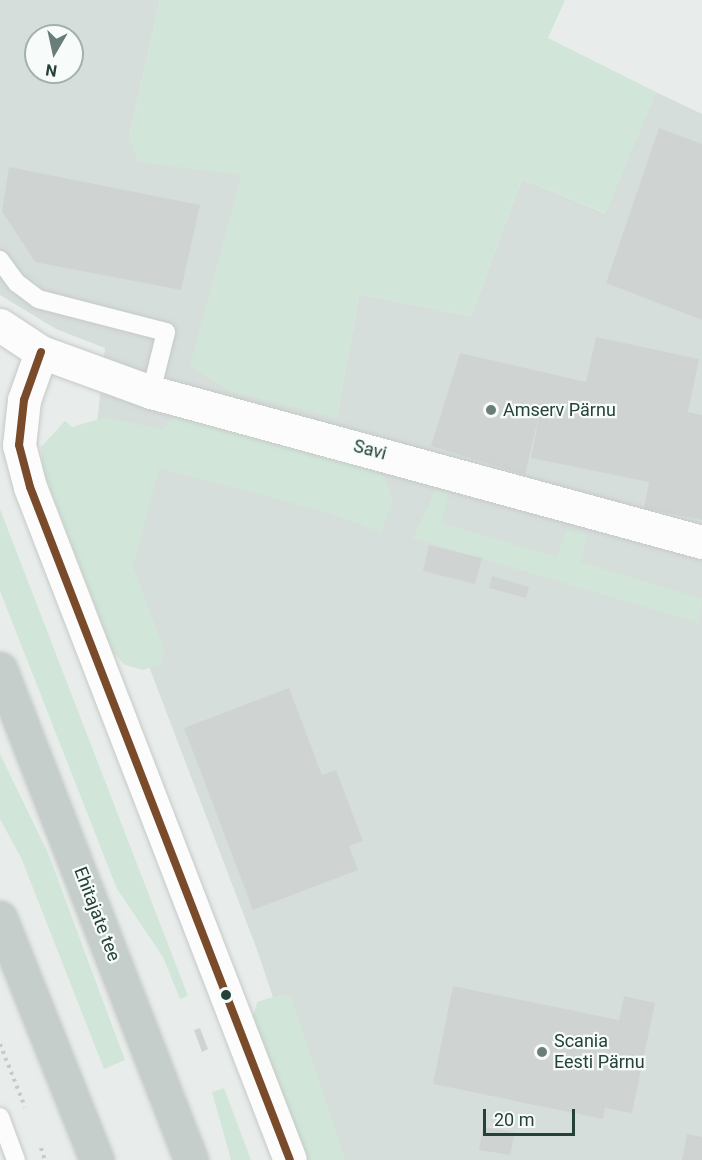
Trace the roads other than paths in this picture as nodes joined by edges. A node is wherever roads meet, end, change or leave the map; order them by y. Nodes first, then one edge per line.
1 (0, 260) edge
2 (0, 325) edge
3 (40, 352) junction
4 (151, 392) junction
5 (702, 543) edge
6 (0, 669) edge
7 (0, 918) edge
8 (0, 960) edge
9 (29, 993) junction
10 (0, 1116) edge
11 (16, 1160) edge
12 (97, 1160) edge
13 (191, 1160) edge
14 (290, 1160) edge

1 - 4 lane
2 - 3 street, Savi
3 - 4 street, Savi
3 - 14 street
4 - 5 street, Savi
6 - 13 highway, Ehitajate tee
7 - 9 highway
8 - 9 lane
9 - 12 highway
10 - 11 lane

